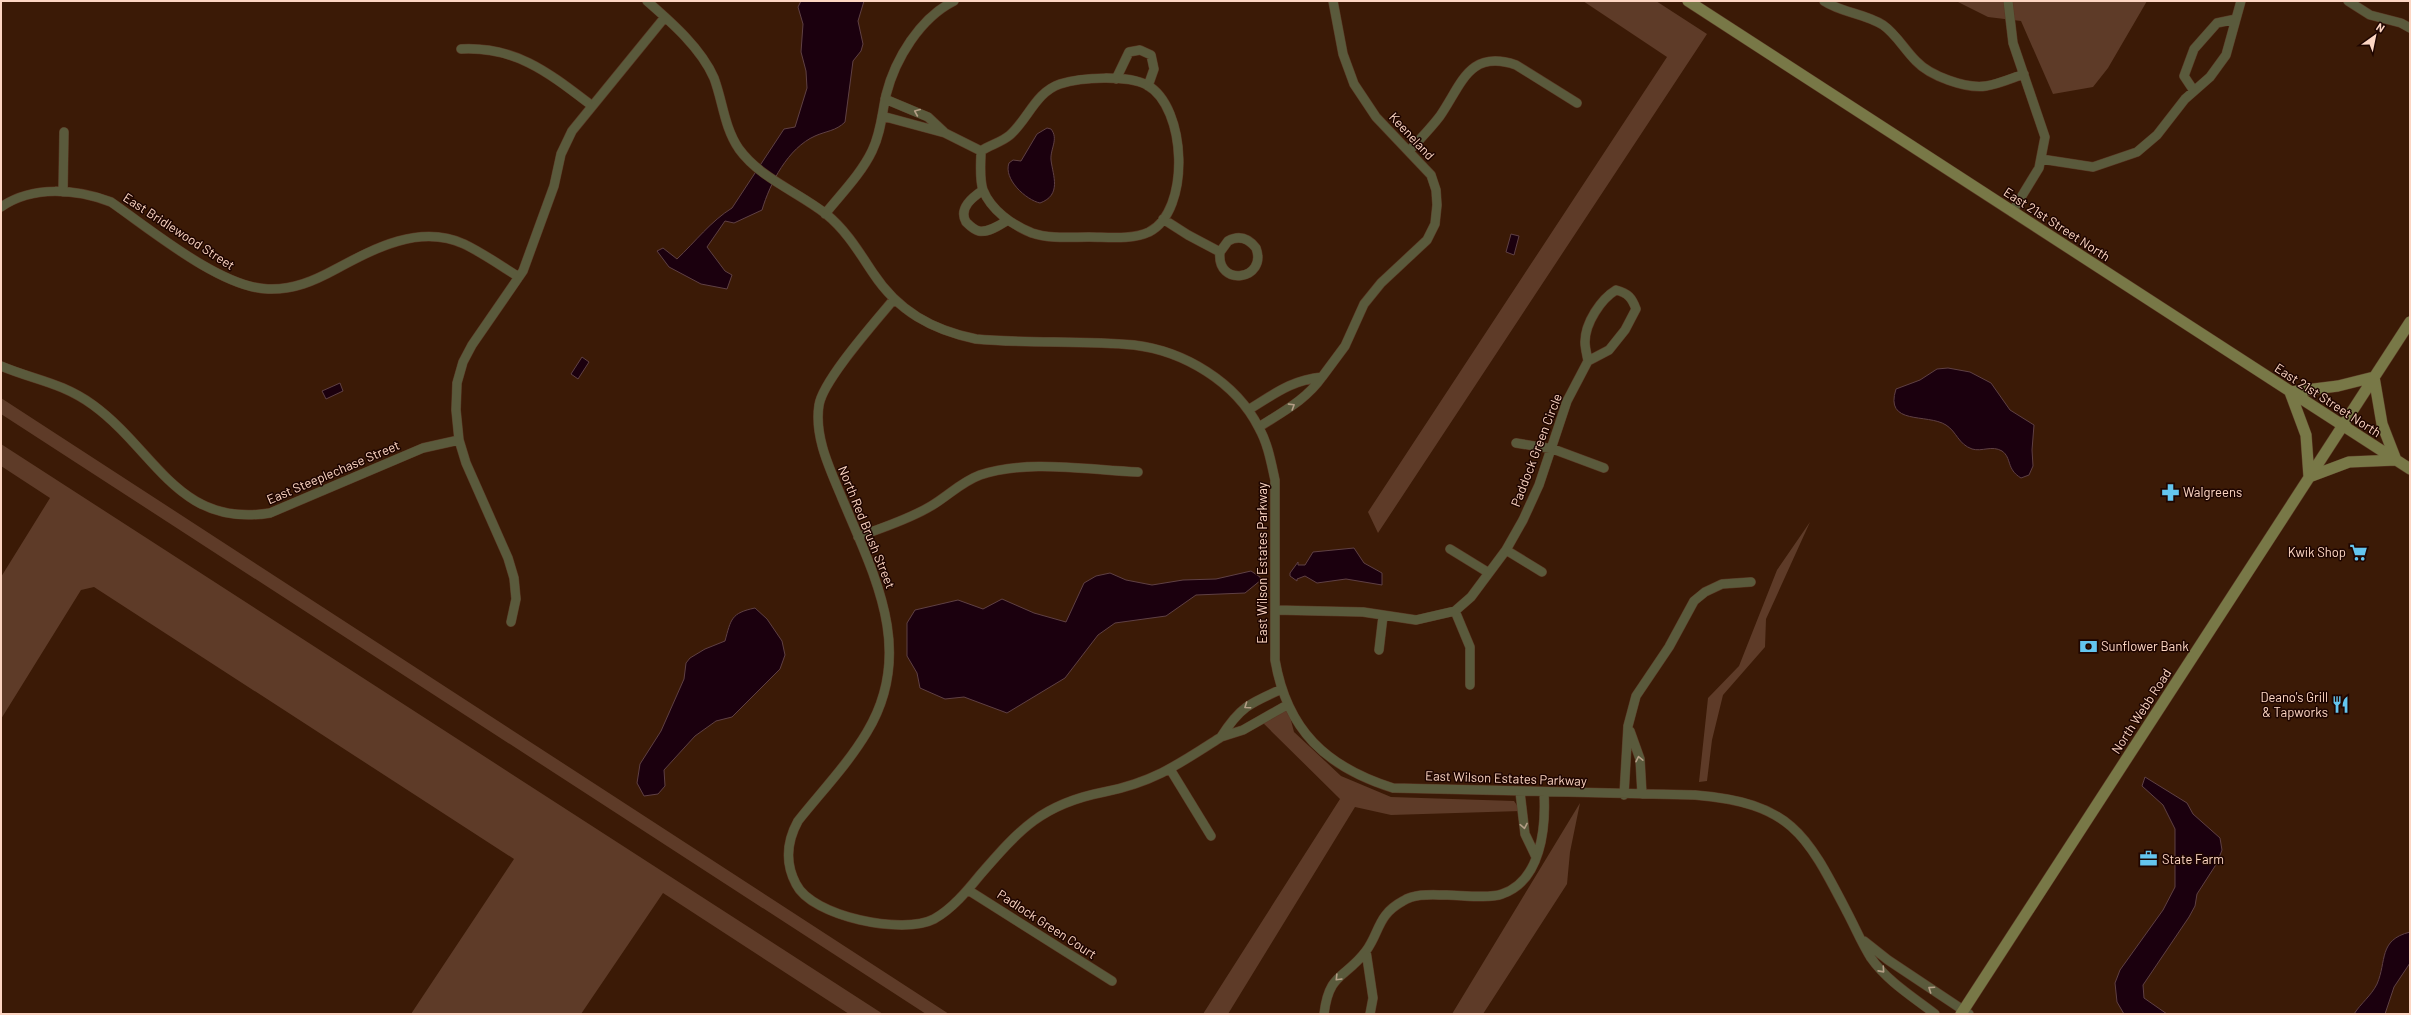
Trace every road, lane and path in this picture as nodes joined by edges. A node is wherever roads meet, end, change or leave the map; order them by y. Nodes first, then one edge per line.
1 (647, 1) edge
2 (954, 1) edge
3 (1333, 1) edge
4 (1688, 1) edge
5 (1824, 1) edge
6 (2008, 1) edge
7 (2241, 1) edge
8 (2348, 1) edge
9 (665, 17) junction
10 (2236, 19) junction
11 (2410, 28) edge
12 (461, 49) dead end
13 (2024, 74) junction
14 (1116, 79) junction
15 (1148, 86) junction
16 (2194, 90) junction
17 (885, 100) junction
18 (1577, 103) dead end
19 (591, 105) junction
20 (882, 116) junction
21 (64, 132) dead end
22 (945, 132) junction
23 (981, 150) junction
24 (1410, 150) junction
25 (2041, 159) junction
26 (983, 190) junction
27 (63, 192) junction
28 (1, 207) edge
29 (2012, 212) junction
30 (825, 214) junction
31 (1163, 218) junction
32 (1008, 220) junction
33 (1220, 252) junction
34 (519, 277) junction
35 (894, 299) junction
36 (2410, 322) edge
37 (1588, 361) junction
38 (1, 366) edge
39 (1322, 377) junction
40 (2374, 377) junction
41 (2290, 392) junction
42 (1248, 410) junction
43 (2342, 426) junction
44 (1259, 427) junction
45 (459, 440) junction
46 (1516, 443) dead end
47 (1553, 449) junction
48 (2396, 460) junction
49 (1604, 468) dead end
50 (2410, 469) edge
51 (1138, 472) dead end
52 (2309, 477) junction
53 (858, 537) junction
54 (1450, 549) dead end
55 (1506, 550) junction
56 (1542, 572) dead end
57 (1489, 573) junction
58 (1751, 582) dead end
59 (1275, 610) junction
60 (1455, 611) junction
61 (1383, 616) junction
62 (511, 622) dead end
63 (1379, 650) dead end
64 (1470, 685) dead end
65 (1282, 688) junction
66 (1287, 705) junction
67 (1628, 726) junction
68 (1221, 737) junction
69 (1170, 769) junction
70 (1520, 792) junction
71 (1544, 792) junction
72 (1642, 794) junction
73 (1624, 795) junction
74 (1211, 836) dead end
75 (1536, 857) junction
76 (968, 890) junction
77 (1860, 938) junction
78 (1366, 951) junction
79 (1112, 981) dead end
80 (1965, 1013) edge
81 (1324, 1014) edge
82 (1370, 1014) edge
83 (1935, 1014) edge

1 - 9 street, East Wilson Estates Parkway
2 - 17 street
3 - 24 street, Keeneland
4 - 29 main road, East 21st Street North
5 - 13 street
6 - 13 street
7 - 10 street
8 - 11 street
9 - 19 street
9 - 30 street, East Wilson Estates Parkway
10 - 16 street
10 - 16 street
12 - 19 street
13 - 25 street
14 - 15 street
14 - 15 street
14 - 23 street
15 - 31 street
16 - 25 street
17 - 20 street
22 -> 17 street
18 - 24 street
19 - 34 street
20 - 22 street
20 - 30 street
21 - 27 street
22 - 23 street
23 - 26 street
24 - 39 street, Keeneland
25 - 29 street
26 - 32 street
26 - 32 street
27 - 28 street, East Bridlewood Street
27 - 34 street, East Bridlewood Street
29 - 41 main road, East 21st Street North
30 - 35 street, East Wilson Estates Parkway
31 - 32 street
31 - 33 street
33 - 33 street
34 - 45 street
35 - 42 street, East Wilson Estates Parkway
35 - 53 street, North Red Brush Street
36 - 40 main road, North Webb Road
37 - 37 street
37 - 47 street, Paddock Green Circle
38 - 45 street, East Steeplechase Street
39 - 42 street
44 -> 39 street, Keeneland
40 - 41 main road
40 - 43 main road, North Webb Road
40 - 48 main road
41 - 43 main road, East 21st Street North
41 - 52 main road
42 - 44 street, East Wilson Estates Parkway
43 - 48 main road, East 21st Street North
43 - 52 main road, North Webb Road
44 - 59 street, East Wilson Estates Parkway
45 - 62 street
46 - 47 street
47 - 49 street
47 - 55 street, Paddock Green Circle
48 - 50 main road, East 21st Street North
48 - 52 main road
51 - 53 street
52 - 80 main road, North Webb Road
53 - 76 street, North Red Brush Street
54 - 57 street
55 - 56 street
55 - 57 street, Paddock Green Circle
57 - 60 street, Paddock Green Circle
58 - 67 street
59 - 61 street, Paddock Green Circle
59 - 65 street, East Wilson Estates Parkway
60 - 61 street, Paddock Green Circle
60 - 64 street
61 - 63 street
65 - 66 street, East Wilson Estates Parkway
65 -> 68 street
66 - 68 street
66 - 70 street, East Wilson Estates Parkway
72 -> 67 street
67 - 73 street
68 - 69 street, North Red Brush Street
69 - 74 street
69 - 76 street, North Red Brush Street
70 - 71 street, East Wilson Estates Parkway
70 -> 75 street
71 - 73 street, East Wilson Estates Parkway
71 - 75 street
72 - 73 street, East Wilson Estates Parkway
72 - 77 street, East Wilson Estates Parkway
75 - 78 street
76 - 79 street, Padlock Green Court
80 -> 77 street, East Wilson Estates Parkway
77 -> 83 street, East Wilson Estates Parkway
78 -> 81 street
78 - 82 street

